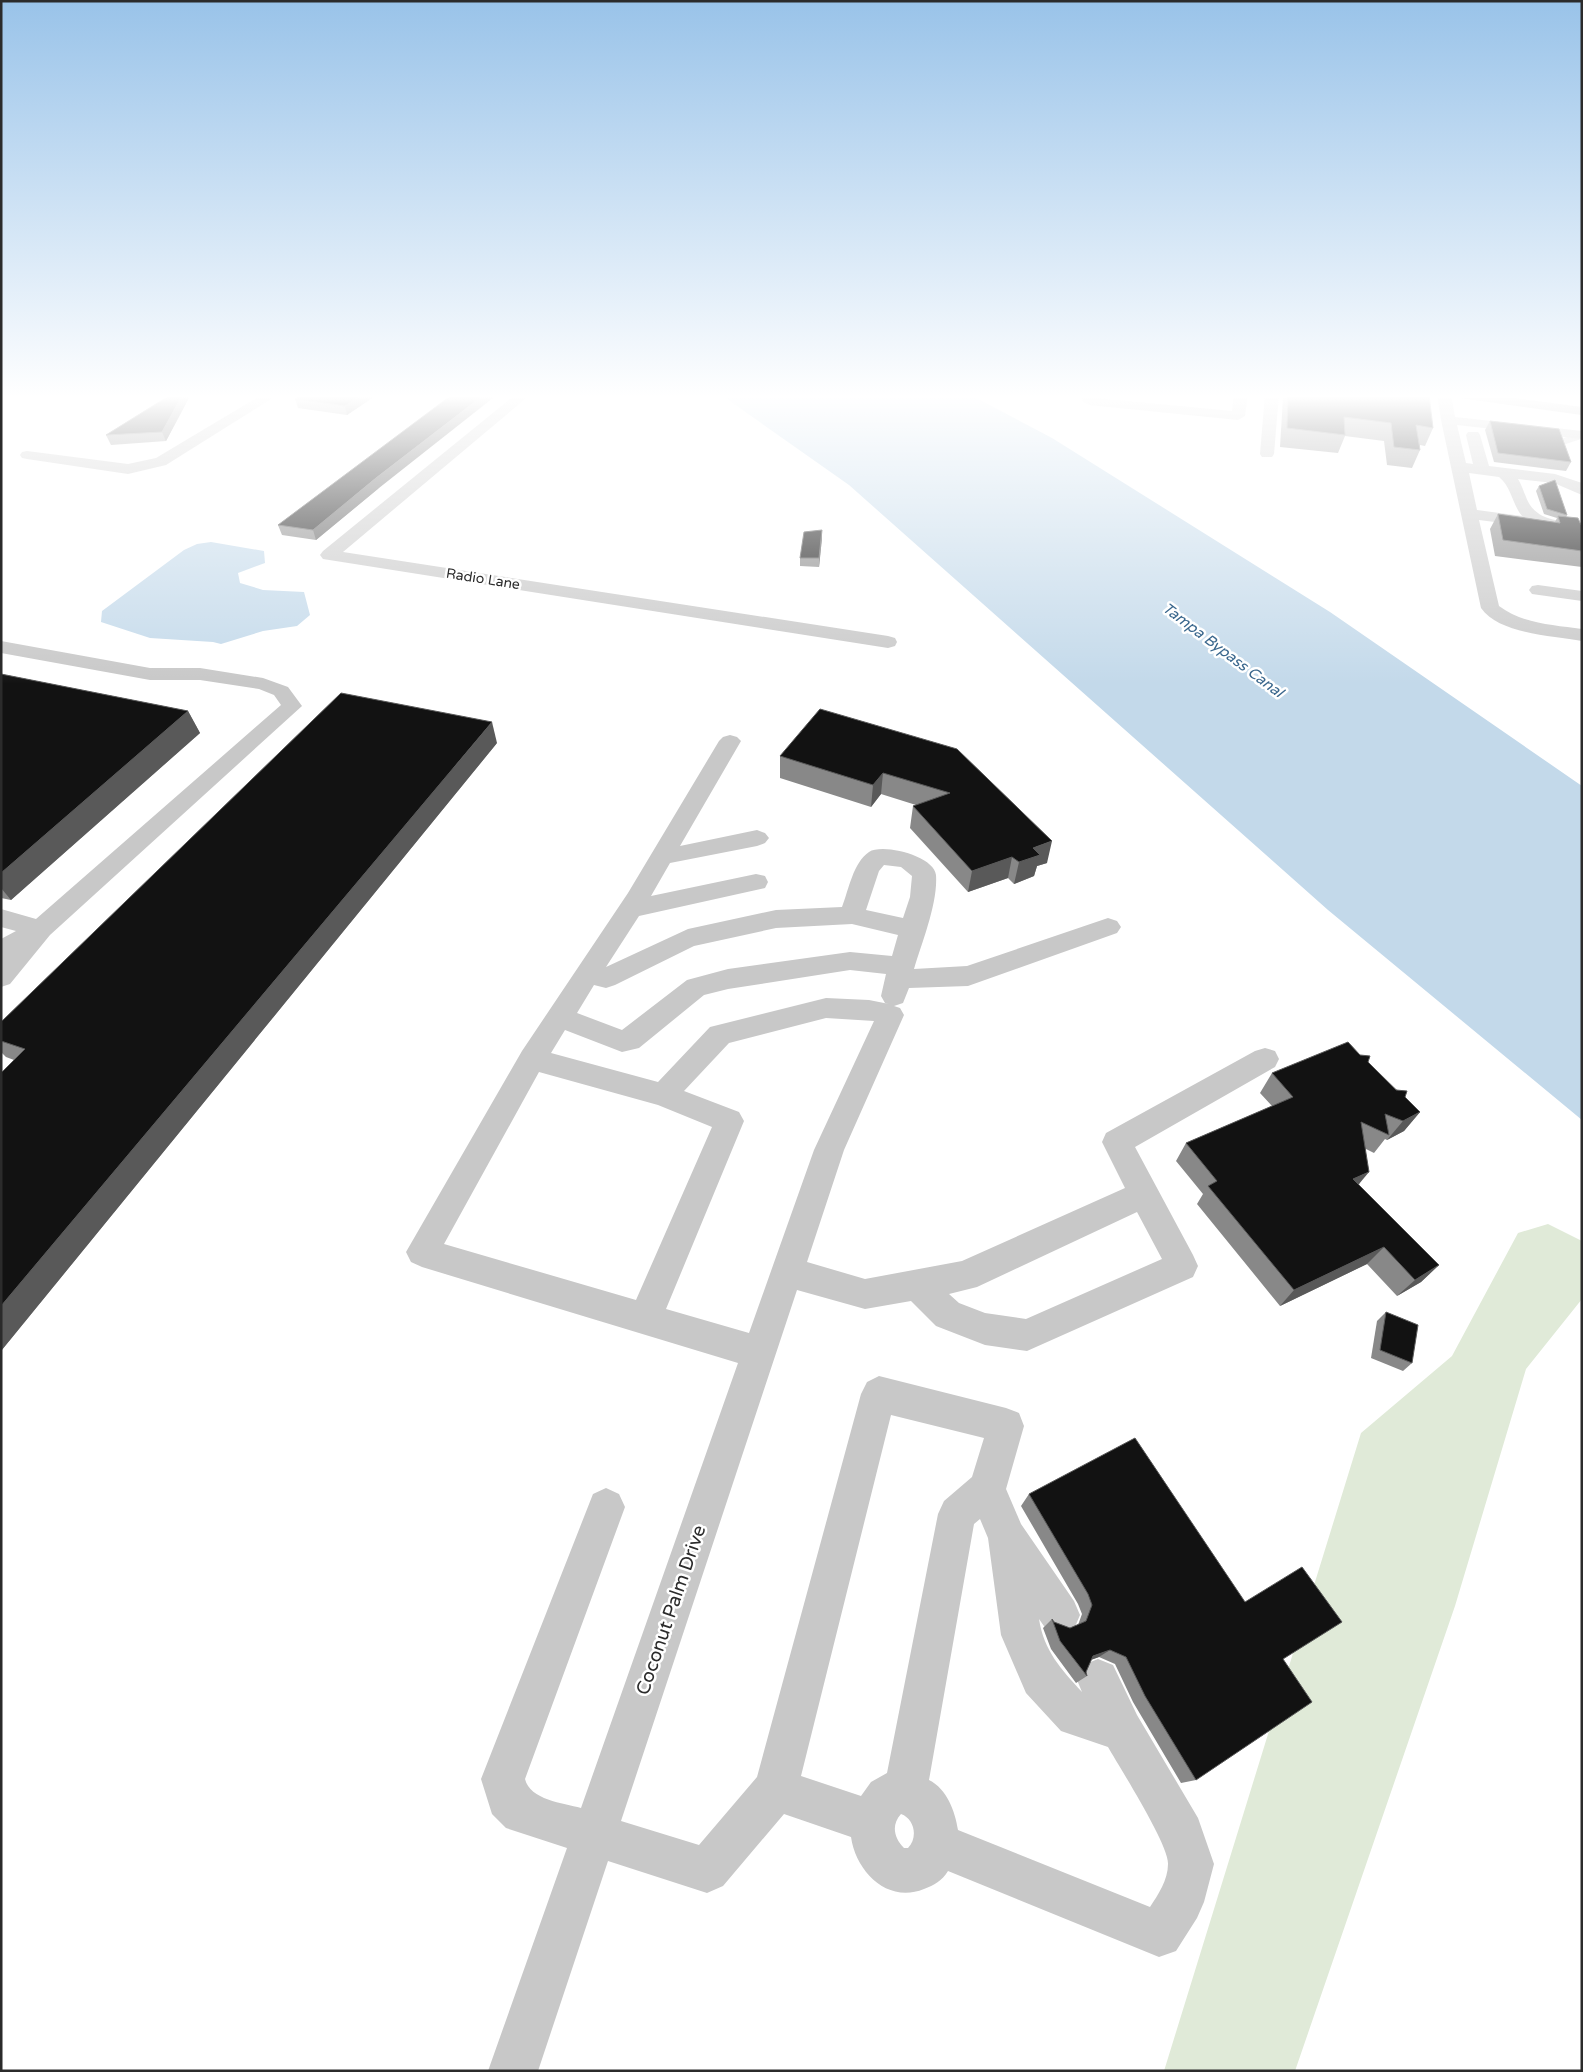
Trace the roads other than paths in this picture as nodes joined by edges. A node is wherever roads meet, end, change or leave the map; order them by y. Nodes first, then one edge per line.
1 (408, 491) edge
2 (1466, 491) edge
3 (1521, 491) edge
4 (1565, 500) dead end
5 (1582, 502) edge
6 (1470, 514) junction
7 (1539, 522) junction
8 (1582, 528) edge
9 (1538, 590) dead end
10 (1582, 596) edge
11 (1582, 635) edge
12 (888, 642) dead end
13 (1, 647) edge
14 (730, 741) dead end
15 (757, 838) dead end
16 (662, 857) junction
17 (756, 882) dead end
18 (630, 909) junction
19 (852, 915) junction
20 (1, 918) edge
21 (912, 928) junction
22 (1108, 928) dead end
23 (41, 929) junction
24 (1, 951) edge
25 (900, 972) junction
26 (588, 974) junction
27 (1, 977) edge
28 (890, 1015) junction
29 (559, 1017) junction
30 (532, 1059) junction
31 (1265, 1059) dead end
32 (663, 1095) junction
33 (1144, 1194) junction
34 (787, 1272) junction
35 (917, 1285) junction
36 (645, 1318) junction
37 (759, 1353) junction
38 (986, 1489) junction
39 (606, 1507) dead end
40 (1007, 1538) junction
41 (1060, 1614) dead end
42 (1098, 1680) dead end
43 (1122, 1730) junction
44 (776, 1789) junction
45 (905, 1792) junction
46 (873, 1822) junction
47 (594, 1833) junction
48 (935, 1843) junction
49 (513, 2071) edge

1 - 12 street, Radio Lane
2 - 6 street
3 - 7 street
4 - 5 street
6 - 7 street
6 - 11 street
7 - 8 street
9 - 10 street
13 - 23 street
14 - 16 street
15 - 16 street
16 - 18 street
17 - 18 street
18 - 26 street
19 - 21 street
19 - 21 street, Coconut Palm Drive
19 - 26 street
20 - 23 street
21 - 25 street, Coconut Palm Drive
22 - 25 street
23 - 24 street
23 - 27 street
25 - 28 street, Coconut Palm Drive
25 - 29 street
26 - 29 street
28 - 32 street
28 - 34 street, Coconut Palm Drive
29 - 30 street
30 - 32 street
30 - 36 street
31 - 33 street
32 - 36 street
33 - 35 street
33 - 35 street
34 - 35 street
34 - 37 street, Coconut Palm Drive
36 - 37 street
37 - 47 street, Coconut Palm Drive
38 - 40 street
38 - 44 street
38 - 45 street
39 - 47 street
40 - 41 street
40 - 43 street
42 - 43 street
43 - 48 street
44 - 46 street
44 - 47 street
45 - 46 street
45 - 48 street
46 - 48 street
47 - 49 street, Coconut Palm Drive

